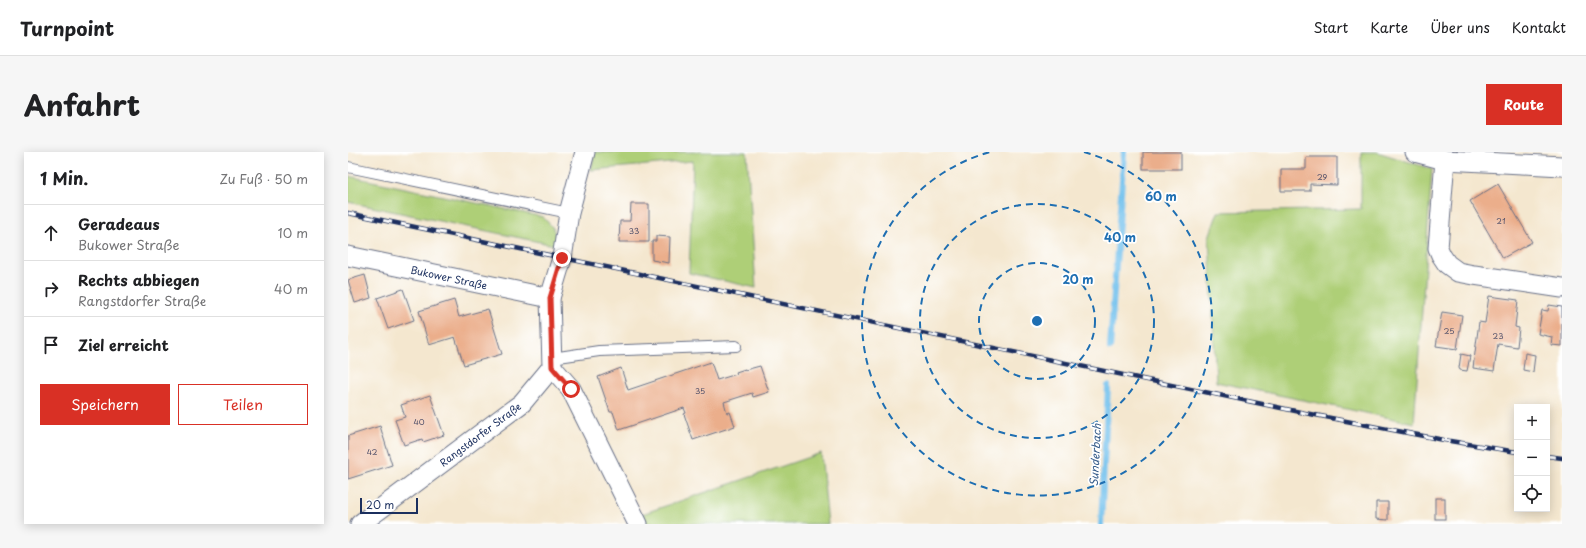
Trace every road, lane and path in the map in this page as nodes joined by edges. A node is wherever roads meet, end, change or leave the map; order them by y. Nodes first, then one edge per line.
1 (585, 152) edge
2 (1415, 152) edge
3 (1446, 160) junction
4 (1562, 166) edge
5 (348, 167) edge
6 (569, 213) junction
7 (348, 256) edge
8 (1562, 288) edge
9 (550, 298) junction
10 (736, 346) dead end
11 (552, 362) junction
12 (360, 524) edge
13 (638, 524) edge

1 - 6 street
2 - 3 street
3 - 4 street
3 - 8 street
5 - 6 lane
6 - 9 street
7 - 9 street, Bukower Straße
9 - 11 street
10 - 11 lane
11 - 12 street, Rangstdorfer Straße
11 - 13 street

